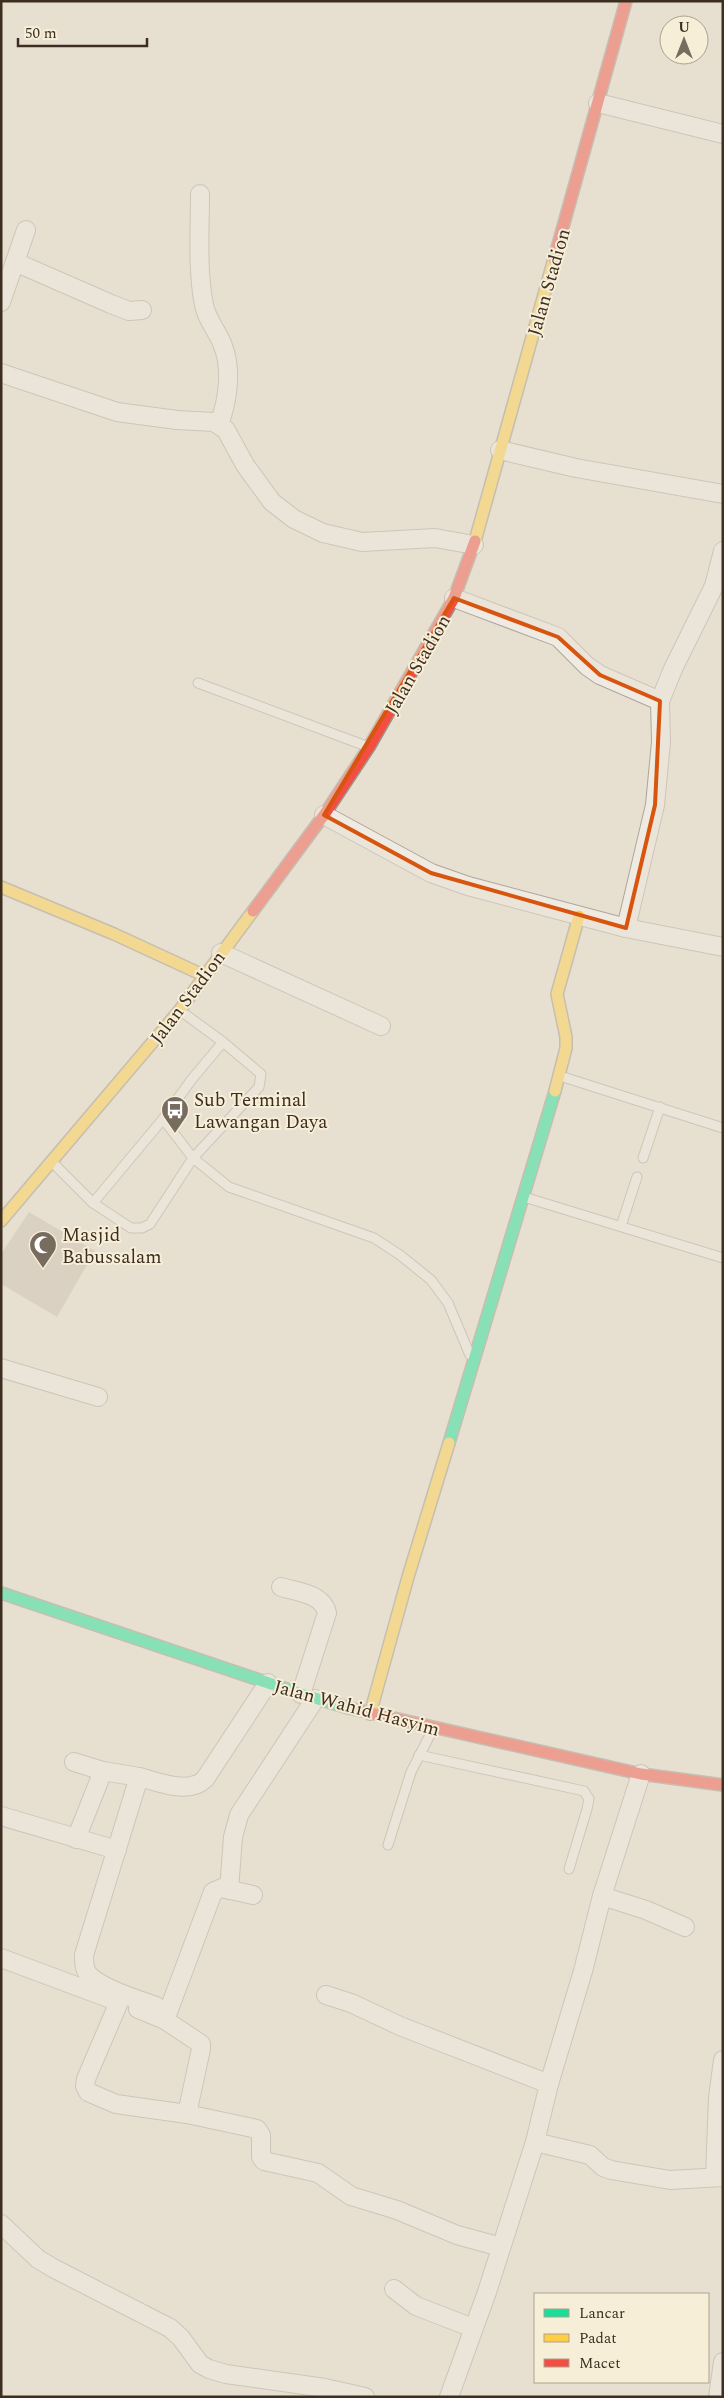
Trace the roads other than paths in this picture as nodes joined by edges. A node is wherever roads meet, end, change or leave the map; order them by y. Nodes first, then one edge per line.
1 (626, 1) edge
2 (598, 103) junction
3 (723, 134) edge
4 (200, 194) dead end
5 (26, 230) dead end
6 (15, 262) junction
7 (1, 302) edge
8 (142, 310) dead end
9 (1, 373) edge
10 (220, 424) junction
11 (500, 450) junction
12 (723, 494) edge
13 (474, 545) junction
14 (723, 551) edge
15 (454, 598) junction
16 (198, 683) dead end
17 (660, 701) junction
18 (369, 747) junction
19 (324, 815) junction
20 (1, 887) edge
21 (579, 916) junction
22 (626, 928) junction
23 (723, 947) edge
24 (221, 953) junction
25 (205, 976) junction
26 (180, 1010) junction
27 (381, 1026) dead end
28 (224, 1042) junction
29 (560, 1076) junction
30 (660, 1108) junction
31 (163, 1120) junction
32 (723, 1128) edge
33 (193, 1158) junction
34 (643, 1158) dead end
35 (52, 1162) junction
36 (637, 1177) dead end
37 (522, 1197) junction
38 (94, 1203) junction
39 (1, 1221) edge
40 (621, 1226) junction
41 (723, 1258) edge
42 (472, 1360) junction
43 (1, 1368) edge
44 (98, 1397) dead end
45 (281, 1587) dead end
46 (1, 1593) edge
47 (268, 1683) junction
48 (308, 1696) junction
49 (370, 1714) junction
50 (434, 1728) junction
51 (420, 1754) junction
52 (74, 1762) dead end
53 (104, 1771) junction
54 (641, 1774) junction
55 (139, 1776) junction
56 (723, 1785) edge
57 (1, 1816) edge
58 (76, 1840) junction
59 (388, 1846) dead end
60 (117, 1850) junction
61 (570, 1869) dead end
62 (229, 1890) junction
63 (253, 1895) dead end
64 (602, 1896) junction
65 (685, 1927) dead end
66 (1, 1958) edge
67 (326, 1995) dead end
68 (120, 2002) junction
69 (161, 2013) junction
70 (723, 2060) edge
71 (549, 2084) junction
72 (187, 2114) junction
73 (536, 2142) junction
74 (719, 2176) edge
75 (1, 2224) edge
76 (501, 2247) junction
77 (394, 2289) dead end
78 (473, 2328) junction
79 (723, 2362) edge
80 (323, 2392) edge
81 (365, 2397) edge
82 (449, 2397) edge
83 (718, 2397) edge

1 - 2 main road, Jalan Stadion
2 - 3 street
2 - 11 main road, Jalan Stadion
4 - 10 street
5 - 6 street
6 - 7 street
6 - 8 street
9 - 10 street
10 - 13 street
11 - 12 street
11 - 13 main road, Jalan Stadion
13 - 15 main road, Jalan Stadion
14 - 17 street
15 - 17 street
15 - 18 main road, Jalan Stadion
16 - 18 lane
17 - 22 street
18 - 19 main road, Jalan Stadion
19 - 21 street
19 - 24 main road, Jalan Stadion
20 - 25 main road
21 - 22 street
21 - 29 main road
22 - 23 street
24 - 25 main road, Jalan Stadion
24 - 27 street
25 - 26 main road, Jalan Stadion
26 - 28 lane
26 - 35 main road, Jalan Stadion
28 - 31 lane
28 - 33 lane
29 - 30 lane
29 - 37 main road
30 - 32 lane
30 - 34 lane
31 - 33 lane
31 - 38 lane
33 - 38 lane
33 - 42 lane
35 - 38 lane
35 - 39 main road, Jalan Stadion
36 - 40 lane
37 - 40 lane
37 - 42 main road
40 - 41 lane
42 - 49 main road
43 - 44 street
45 - 48 street
46 - 47 main road, Jalan Wahid Hasyim
47 - 48 main road, Jalan Wahid Hasyim
47 - 55 street
48 - 49 main road, Jalan Wahid Hasyim
48 - 62 street
49 - 50 main road, Jalan Wahid Hasyim
50 - 51 lane
50 - 54 main road, Jalan Wahid Hasyim
51 - 59 lane
51 - 61 lane
52 - 53 street
53 - 55 street
53 - 58 street
54 - 56 main road, Jalan Wahid Hasyim
54 - 64 street
55 - 60 street
57 - 58 street
58 - 60 street
60 - 69 street
62 - 63 street
62 - 69 street
64 - 65 street
64 - 71 street
66 - 68 street
67 - 71 street
68 - 69 street
68 - 72 street
69 - 72 street
70 - 74 street
71 - 73 street
72 - 76 street
73 - 74 street
73 - 76 street
75 - 80 street
76 - 78 street
77 - 78 street
78 - 82 street
79 - 83 street
80 - 81 street

